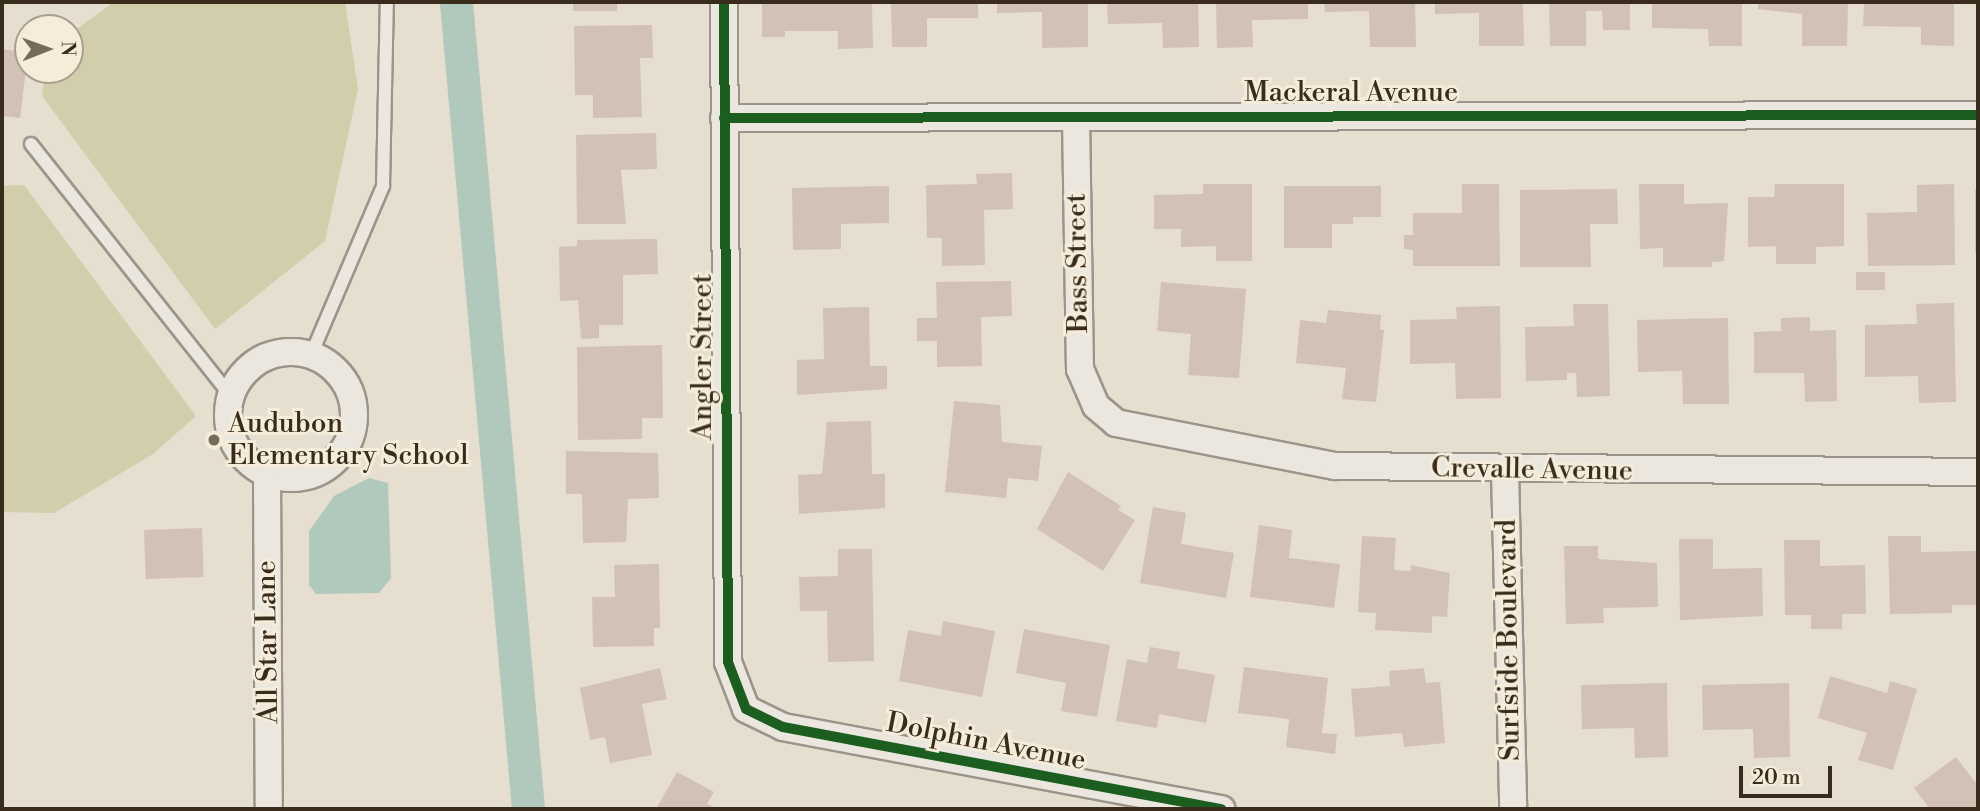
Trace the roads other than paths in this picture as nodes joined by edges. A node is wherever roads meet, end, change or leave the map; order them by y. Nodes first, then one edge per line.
1 (387, 2) edge
2 (724, 2) edge
3 (1978, 115) edge
4 (1076, 117) junction
5 (724, 118) junction
6 (31, 144) dead end
7 (311, 355) junction
8 (232, 398) junction
9 (1096, 406) joint
10 (1505, 471) junction
11 (1978, 472) edge
12 (267, 474) junction
13 (746, 709) joint
14 (269, 809) edge
15 (1221, 809) edge
16 (1513, 809) edge

1 - 7 lane
2 - 5 street, Angler Street
3 - 4 street, Mackeral Avenue
4 - 5 street, Mackeral Avenue
4 - 9 street, Bass Street
5 - 13 street, Angler Street
6 - 8 lane
7 - 8 street
7 - 12 street
8 - 12 street
9 - 10 street, Crevalle Avenue
10 - 11 street, Crevalle Avenue
10 - 16 street, Surfside Boulevard
12 - 14 street, All Star Lane
13 - 15 street, Dolphin Avenue

